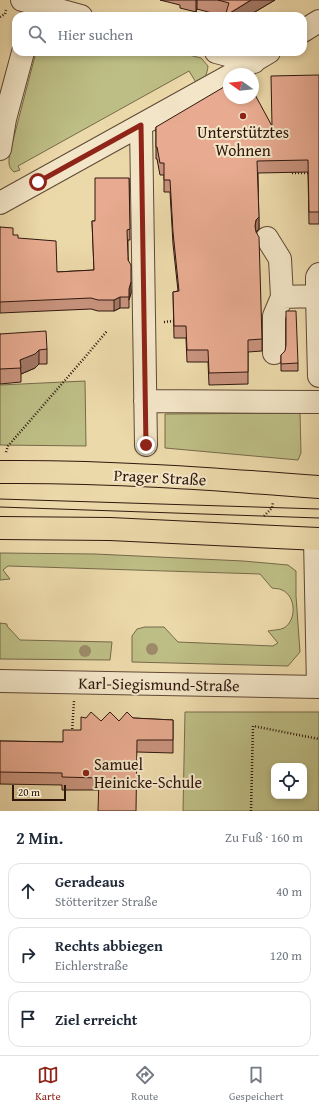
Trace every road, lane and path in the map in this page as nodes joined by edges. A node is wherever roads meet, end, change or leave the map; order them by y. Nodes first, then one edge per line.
1 (32, 5) edge
2 (63, 12) edge
3 (319, 21) edge
4 (307, 28) edge
5 (22, 56) edge
6 (262, 57) edge
7 (243, 68) edge
8 (223, 79) edge
9 (3, 118) edge
10 (141, 125) junction
11 (0, 149) edge
12 (312, 172) edge
13 (292, 173) edge
14 (2, 197) edge
15 (267, 238) dead end
16 (319, 274) edge
17 (317, 296) junction
18 (282, 297) junction
19 (174, 321) edge
20 (164, 322) dead end
21 (107, 331) dead end
22 (274, 353) dead end
23 (319, 376) edge
24 (145, 401) junction
25 (319, 402) edge
26 (146, 445) dead end
27 (6, 452) dead end
28 (0, 472) edge
29 (319, 487) edge
30 (274, 498) dead end
31 (263, 517) dead end
32 (0, 528) edge
33 (317, 539) edge
34 (0, 681) edge
35 (74, 683) junction
36 (318, 687) edge
37 (72, 735) edge
38 (319, 739) edge
39 (251, 811) edge

1 - 2 street
3 - 4 street
5 - 9 street
6 - 7 street
8 - 10 street
9 - 11 street
10 - 14 street
10 - 24 street
12 - 13 path
15 - 18 street
16 - 17 street
17 - 18 street
17 - 23 street
18 - 22 street
19 - 20 path
21 - 27 path
24 - 25 street
24 - 26 street
28 - 29 main road, Prager Straße
30 - 31 path
32 - 33 main road
33 - 36 street
34 - 35 street, Karl-Siegismund-Straße
35 - 36 street, Karl-Siegismund-Straße
35 - 37 path
38 - 39 path

